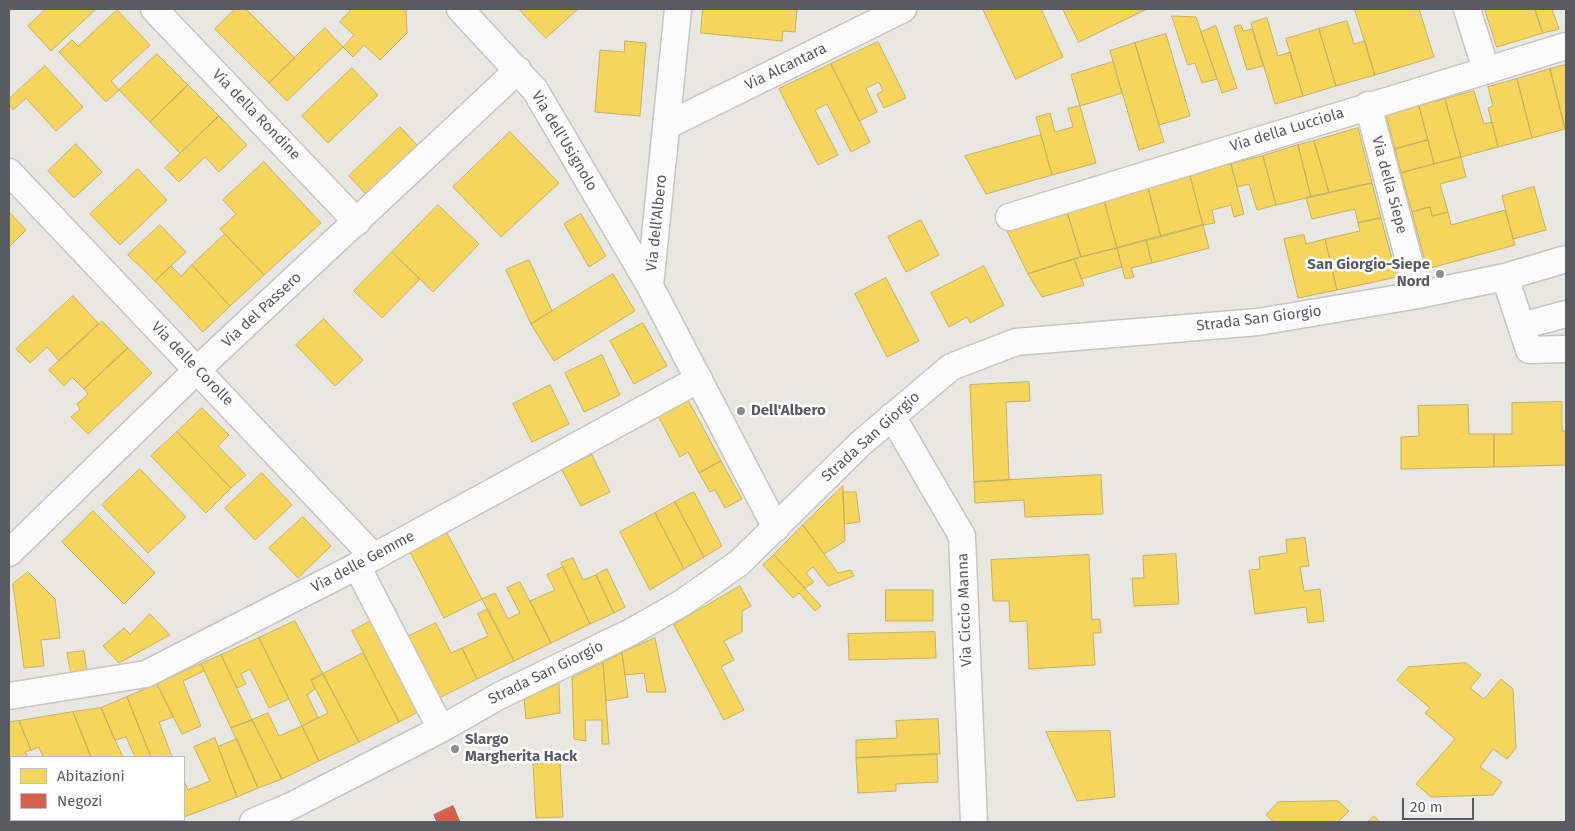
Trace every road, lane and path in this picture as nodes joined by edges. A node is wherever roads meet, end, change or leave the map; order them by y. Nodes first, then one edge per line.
1 (154, 9) edge
2 (460, 9) edge
3 (678, 9) edge
4 (903, 9) edge
5 (1467, 9) edge
6 (1566, 46) edge
7 (518, 70) junction
8 (1486, 70) junction
9 (1368, 105) junction
10 (668, 125) junction
11 (9, 172) edge
12 (1008, 217) dead end
13 (357, 222) junction
14 (1566, 259) edge
15 (1505, 277) junction
16 (650, 286) junction
17 (1418, 295) junction
18 (1566, 314) edge
19 (1521, 326) junction
20 (1566, 349) edge
21 (198, 369) junction
22 (699, 379) junction
23 (892, 416) junction
24 (776, 528) junction
25 (12, 545) edge
26 (366, 562) junction
27 (9, 696) edge
28 (441, 729) junction
29 (295, 814) edge
30 (253, 822) edge
31 (974, 822) edge

1 - 13 street, Via della Rondine
2 - 7 street, Via dell'Usignolo
3 - 10 street, Via dell'Albero
4 - 10 street, Via Alcantara
5 - 8 street
6 - 8 street, Via della Lucciola
7 - 13 street, Via del Passero
7 - 16 street, Via dell'Usignolo
8 - 9 street, Via della Lucciola
9 - 12 street, Via della Lucciola
9 - 17 street, Via della Siepe
10 - 16 street, Via dell'Albero
11 - 21 street, Via delle Corolle
13 - 21 street, Via del Passero
14 - 15 street, Strada San Giorgio
15 - 17 street, Strada San Giorgio
15 - 19 street
16 - 22 street, Via dell'Albero
17 - 23 street, Strada San Giorgio
18 - 19 street
19 - 20 street
21 - 25 street, Via del Passero
21 - 26 street, Via delle Corolle
22 - 24 street, Via dell'Albero
22 - 26 street, Via delle Gemme
23 - 24 street, Strada San Giorgio
23 - 31 street, Via Ciccio Manna
24 - 28 street, Strada San Giorgio
26 - 27 street, Via delle Gemme
26 - 28 street, Via delle Corolle
28 - 29 street, Strada San Giorgio
29 - 30 street, Strada San Giorgio

